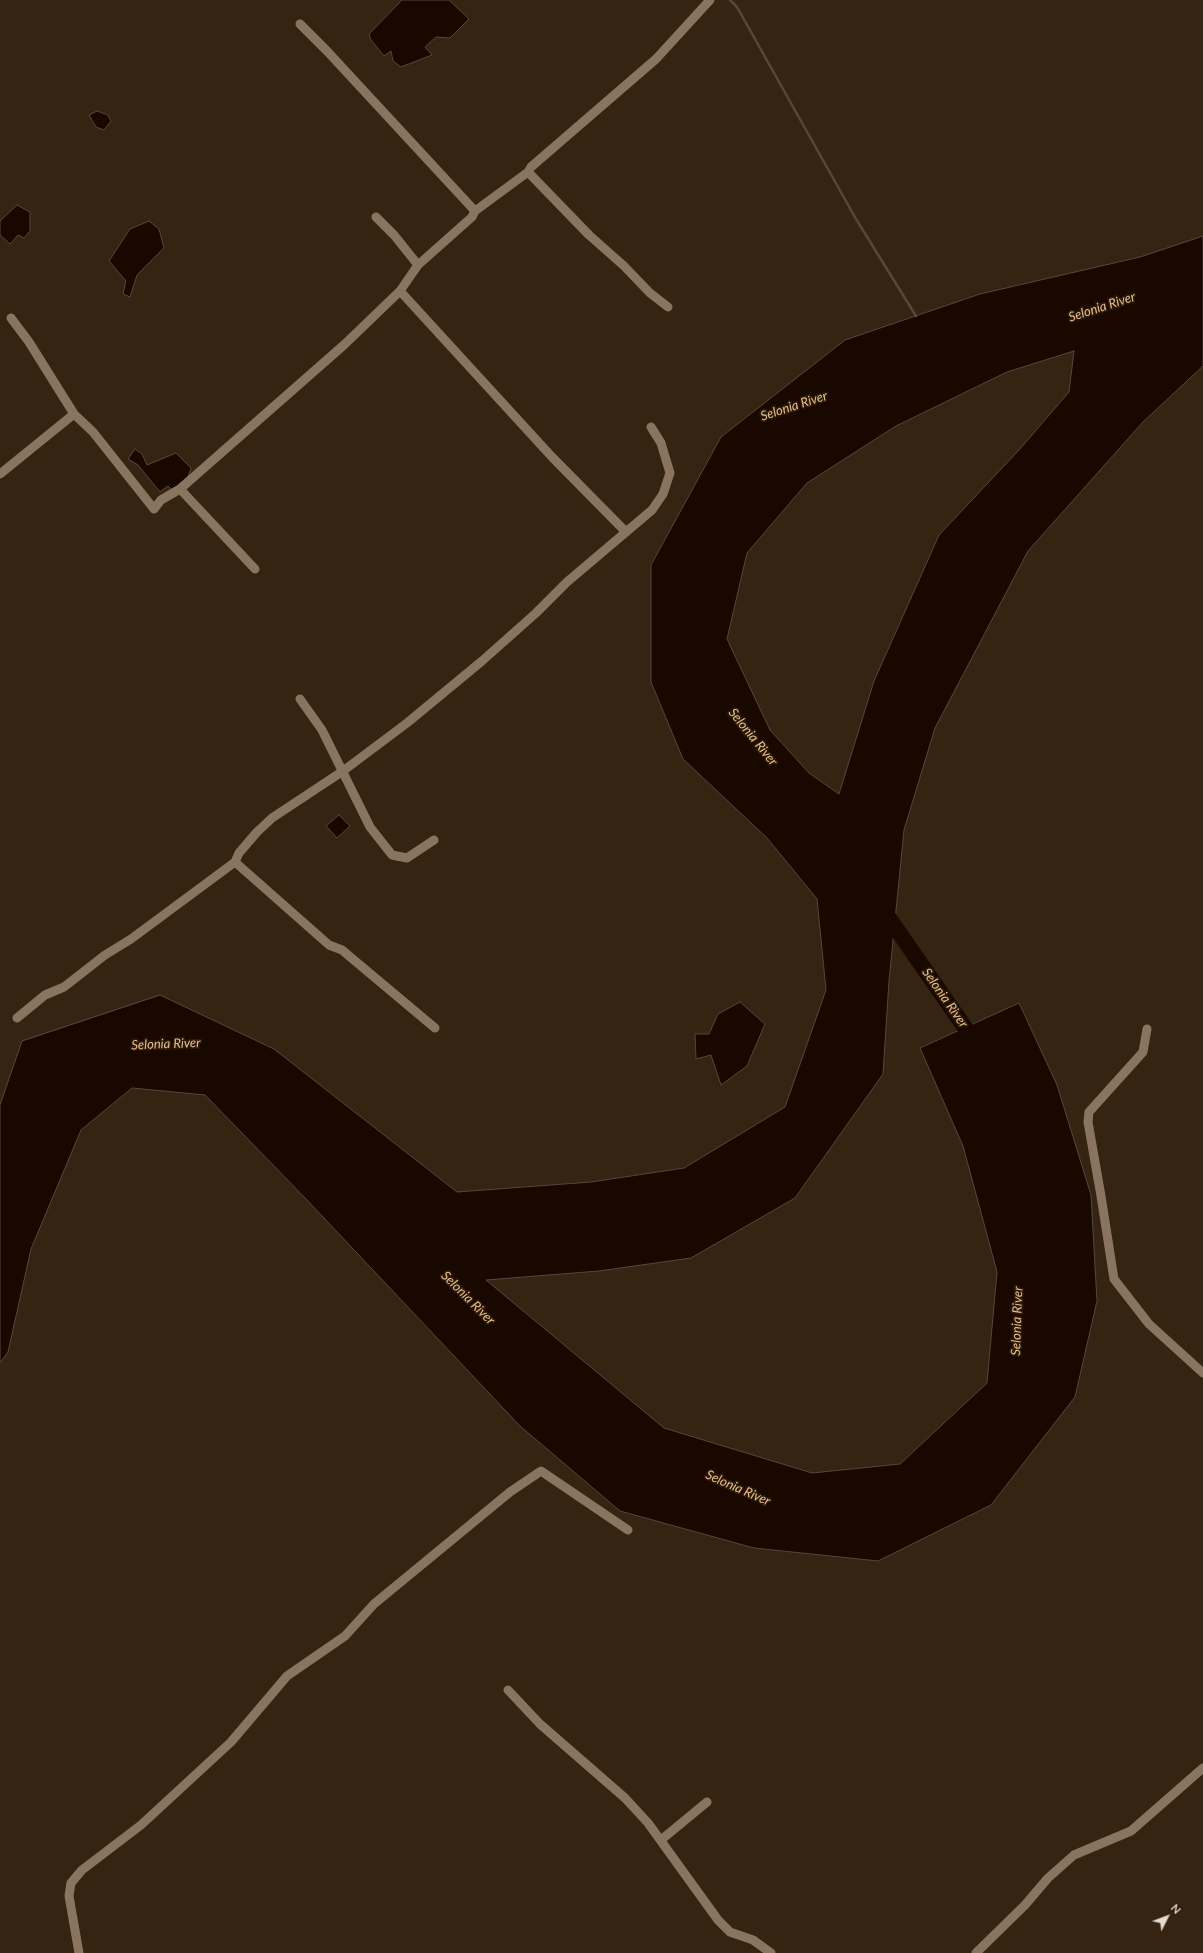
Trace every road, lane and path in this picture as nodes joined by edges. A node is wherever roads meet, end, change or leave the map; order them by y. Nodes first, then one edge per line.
1 (709, 1) edge
2 (300, 24) dead end
3 (528, 172) junction
4 (474, 211) junction
5 (376, 217) dead end
6 (418, 265) junction
7 (400, 290) junction
8 (668, 307) dead end
9 (11, 318) dead end
10 (74, 414) junction
11 (651, 426) dead end
12 (0, 474) edge
13 (180, 489) junction
14 (626, 532) junction
15 (255, 569) dead end
16 (300, 699) dead end
17 (343, 771) junction
18 (434, 840) dead end
19 (235, 862) junction
20 (17, 1018) dead end
21 (435, 1028) dead end
22 (1148, 1029) dead end
23 (1203, 1373) edge
24 (628, 1530) dead end
25 (508, 1690) dead end
26 (1203, 1768) edge
27 (707, 1802) dead end
28 (661, 1840) junction
29 (79, 1953) edge
30 (771, 1953) edge
31 (976, 1953) edge

1 - 3 street
2 - 4 street
3 - 4 street
3 - 8 street
4 - 6 street
5 - 6 street
6 - 7 street
7 - 13 street
7 - 14 street
9 - 10 street
10 - 12 street
10 - 13 street
11 - 14 street
13 - 15 street
14 - 17 street
16 - 17 street
17 - 18 street
17 - 19 street
19 - 20 street
19 - 21 street
22 - 23 street
24 - 29 street
25 - 28 street
26 - 31 street
27 - 28 street
28 - 30 street

